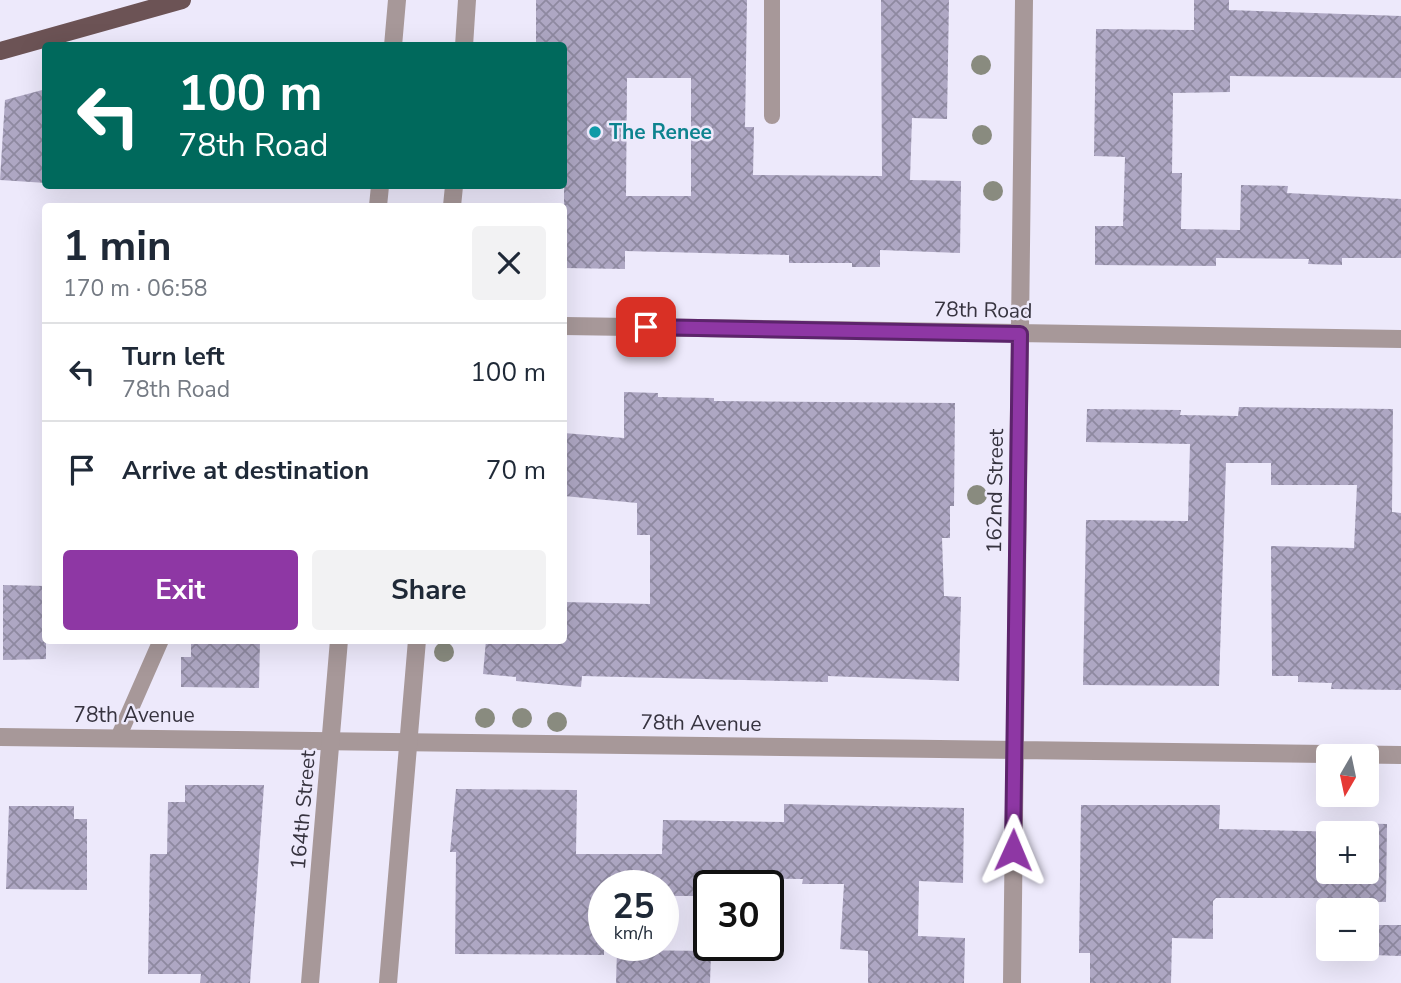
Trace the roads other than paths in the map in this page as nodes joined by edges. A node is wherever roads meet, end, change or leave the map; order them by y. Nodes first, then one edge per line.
1 (182, 0) edge
2 (397, 0) edge
3 (467, 0) edge
4 (772, 0) edge
5 (1024, 0) edge
6 (393, 42) edge
7 (464, 42) edge
8 (0, 51) edge
9 (772, 116) dead end
10 (567, 326) edge
11 (1020, 334) junction
12 (1401, 339) edge
13 (159, 644) edge
14 (340, 644) edge
15 (417, 644) edge
16 (0, 737) edge
17 (118, 738) junction
18 (332, 739) junction
19 (408, 740) junction
20 (1014, 751) junction
21 (1401, 755) edge
22 (310, 983) edge
23 (388, 983) edge
24 (1012, 983) edge

1 - 8 main road
2 - 6 street
3 - 7 street
4 - 9 lane
5 - 11 street, 162nd Street
10 - 11 street, 78th Road
11 - 12 street, 78th Road
11 - 20 street, 162nd Street
13 - 17 lane
14 - 18 street, 164th Street
15 - 19 street
16 - 17 street, 78th Avenue
17 - 18 street, 78th Avenue
18 - 19 street, 78th Avenue
18 - 22 street, 164th Street
19 - 20 street, 78th Avenue
19 - 23 street
20 - 21 street, 78th Avenue
20 - 24 street, 162nd Street

